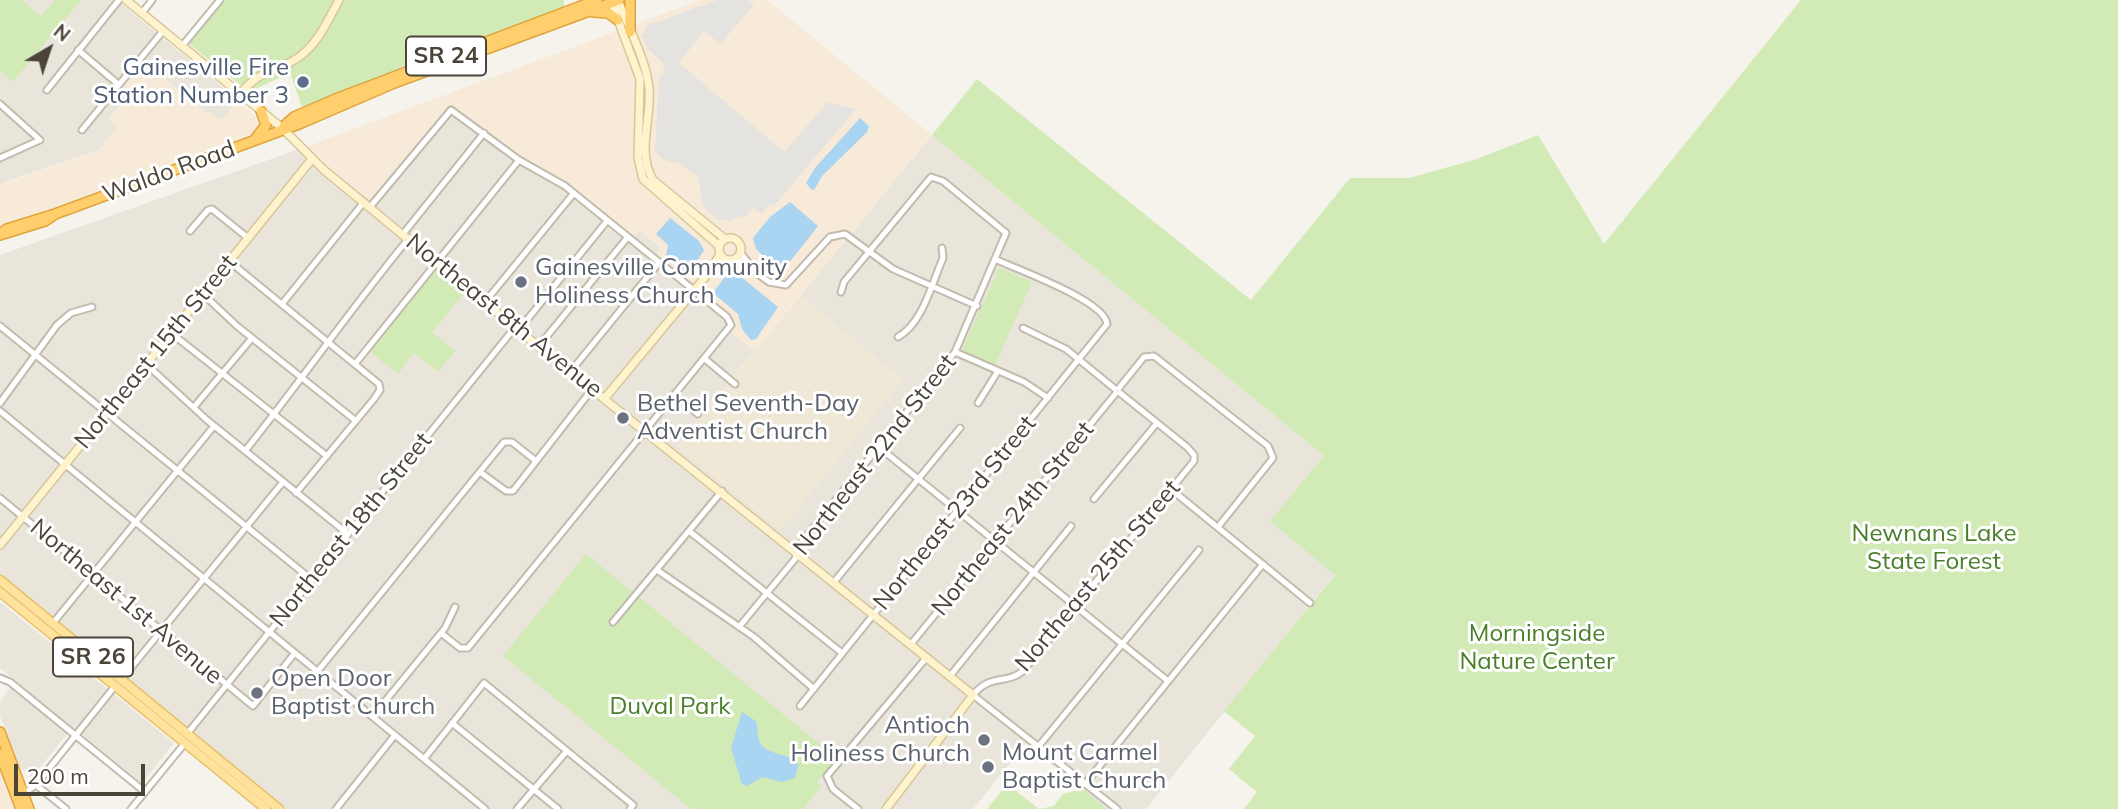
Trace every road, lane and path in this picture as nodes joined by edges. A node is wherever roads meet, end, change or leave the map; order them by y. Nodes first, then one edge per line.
1 (118, 0) edge
2 (126, 0) edge
3 (152, 0) edge
4 (220, 0) edge
5 (339, 0) edge
6 (568, 0) edge
7 (597, 0) edge
8 (630, 0) edge
9 (615, 1) edge
10 (576, 8) junction
11 (588, 12) junction
12 (142, 13) junction
13 (618, 20) junction
14 (163, 31) junction
15 (630, 32) junction
16 (182, 46) junction
17 (78, 50) junction
18 (118, 85) junction
19 (47, 90) dead end
20 (240, 94) junction
21 (0, 104) edge
22 (261, 111) junction
23 (644, 121) junction
24 (282, 128) junction
25 (82, 130) dead end
26 (484, 133) junction
27 (256, 140) junction
28 (0, 158) edge
29 (312, 159) junction
30 (519, 160) junction
31 (574, 194) junction
32 (367, 205) junction
33 (607, 222) junction
34 (190, 231) dead end
35 (0, 235) edge
36 (406, 236) junction
37 (248, 238) junction
38 (627, 238) junction
39 (942, 248) dead end
40 (722, 250) junction
41 (868, 252) junction
42 (738, 255) junction
43 (997, 260) junction
44 (229, 261) junction
45 (438, 261) junction
46 (658, 264) junction
47 (1051, 274) dead end
48 (1047, 283) junction
49 (931, 286) junction
50 (694, 292) junction
51 (841, 292) dead end
52 (203, 294) junction
53 (485, 302) junction
54 (282, 304) junction
55 (977, 306) junction
56 (92, 307) dead end
57 (0, 326) edge
58 (1023, 328) dead end
59 (517, 329) junction
60 (171, 333) junction
61 (898, 337) dead end
62 (252, 338) junction
63 (327, 341) junction
64 (539, 346) junction
65 (956, 352) junction
66 (38, 356) junction
67 (1080, 358) junction
68 (705, 359) junction
69 (146, 364) junction
70 (355, 364) junction
71 (571, 371) junction
72 (998, 371) junction
73 (222, 374) junction
74 (304, 376) junction
75 (735, 384) dead end
76 (593, 388) junction
77 (1118, 391) junction
78 (675, 395) junction
79 (605, 398) junction
80 (1048, 398) junction
81 (0, 403) edge
82 (978, 403) dead end
83 (194, 407) junction
84 (0, 411) edge
85 (108, 411) junction
86 (698, 414) dead end
87 (274, 415) junction
88 (356, 421) junction
89 (1157, 423) junction
90 (214, 426) junction
91 (960, 428) dead end
92 (645, 430) junction
93 (880, 448) junction
94 (246, 451) junction
95 (327, 456) junction
96 (536, 461) junction
97 (65, 465) junction
98 (178, 469) junction
99 (480, 472) junction
100 (919, 479) junction
101 (283, 482) junction
102 (1172, 490) junction
103 (722, 491) junction
104 (296, 493) junction
105 (0, 498) edge
106 (1094, 499) dead end
107 (957, 509) junction
108 (23, 516) junction
109 (135, 521) junction
110 (246, 526) junction
111 (1071, 526) dead end
112 (1218, 527) junction
113 (689, 531) junction
114 (348, 534) junction
115 (996, 541) junction
116 (0, 545) edge
117 (1199, 550) dead end
118 (796, 551) junction
119 (1263, 564) junction
120 (657, 570) junction
121 (1034, 571) junction
122 (92, 575) junction
123 (203, 578) junction
124 (0, 580) edge
125 (312, 580) junction
126 (834, 582) junction
127 (0, 592) edge
128 (767, 592) junction
129 (1310, 603) dead end
130 (1077, 606) junction
131 (455, 607) dead end
132 (873, 614) junction
133 (613, 622) dead end
134 (50, 627) junction
135 (739, 627) junction
136 (161, 631) junction
137 (269, 633) junction
138 (441, 633) junction
139 (911, 644) junction
140 (1122, 644) junction
141 (842, 653) junction
142 (295, 654) junction
143 (927, 657) junction
144 (317, 672) junction
145 (0, 676) edge
146 (950, 676) junction
147 (1168, 681) junction
148 (118, 683) junction
149 (226, 685) junction
150 (814, 688) junction
151 (973, 695) junction
152 (800, 706) dead end
153 (373, 716) junction
154 (452, 723) junction
155 (0, 732) edge
156 (396, 735) junction
157 (76, 736) junction
158 (186, 738) junction
159 (1038, 747) junction
160 (566, 752) junction
161 (0, 754) edge
162 (424, 759) junction
163 (1085, 784) junction
164 (36, 785) junction
165 (534, 790) junction
166 (145, 792) junction
167 (253, 793) junction
168 (23, 794) junction
169 (631, 807) edge
170 (21, 808) edge
171 (66, 809) edge
172 (131, 809) edge
173 (266, 809) edge
174 (279, 809) edge
175 (335, 809) edge
176 (485, 809) edge
177 (517, 809) edge
178 (558, 809) edge
179 (858, 809) edge
180 (886, 809) edge
181 (1117, 809) edge

1 - 17 street
2 - 12 street, Northeast 8th Avenue
3 - 12 street
4 - 16 street
5 - 20 street
6 - 10 street
7 - 10 highway, Waldo Road / SR 24
8 - 15 highway
9 - 11 highway, Waldo Road / SR 24
9 - 13 street
9 - 15 street
10 - 24 highway, Waldo Road / SR 24
11 - 13 highway
11 - 24 highway, Waldo Road / SR 24
12 - 14 street, Northeast 8th Avenue
13 - 23 street
14 - 16 street, Northeast 8th Avenue
14 - 18 street
15 - 23 street
16 - 20 street, Northeast 8th Avenue
17 - 18 street
17 - 19 street
18 - 25 street
20 - 22 street, Northeast 8th Avenue
21 - 28 street
22 - 24 street, Northeast 8th Avenue
22 - 27 highway
23 - 40 street
24 - 27 highway, Waldo Road / SR 24
24 - 29 street, Northeast 8th Avenue
26 - 30 street
26 - 32 street
26 - 36 street
27 - 35 highway, Waldo Road / SR 24
29 - 32 street, Northeast 8th Avenue
29 - 37 street, Northeast 15th Street
30 - 31 street
30 - 45 street
31 - 33 street
31 - 53 street
32 - 36 street, Northeast 8th Avenue
32 - 54 street
33 - 38 street
33 - 59 street, Northeast 18th Street
34 - 37 street
36 - 45 street, Northeast 8th Avenue
36 - 63 street
37 - 44 street, Northeast 15th Street
38 - 46 street
38 - 64 street
39 - 49 street
40 - 42 street
40 - 42 street
40 - 50 street
41 - 42 street
41 - 43 street, Northeast 22nd Street
41 - 49 street
41 - 51 street
43 - 48 street
43 - 55 street, Northeast 22nd Street
44 - 52 street, Northeast 15th Street
44 - 54 street
45 - 53 street, Northeast 8th Avenue
45 - 70 street
46 - 50 street
46 - 71 street
47 - 48 street
48 - 67 street, Northeast 23rd Street
49 - 55 street
49 - 61 street
50 - 68 street
50 - 79 street
52 - 60 street, Northeast 15th Street
52 - 62 street
53 - 59 street, Northeast 8th Avenue
54 - 63 street
55 - 65 street, Northeast 22nd Street
56 - 66 street
57 - 66 street
58 - 67 street
59 - 64 street, Northeast 8th Avenue
59 - 114 street, Northeast 18th Street
60 - 69 street, Northeast 15th Street
60 - 73 street
62 - 73 street
62 - 74 street
63 - 70 street
63 - 74 street
64 - 71 street, Northeast 8th Avenue
65 - 72 street
65 - 93 street, Northeast 22nd Street
66 - 81 street
66 - 85 street
67 - 77 street
67 - 80 street, Northeast 23rd Street
68 - 75 street
68 - 78 street
69 - 83 street
69 - 85 street, Northeast 15th Street
70 - 88 street
71 - 76 street, Northeast 8th Avenue
72 - 80 street
72 - 82 street
73 - 83 street
73 - 87 street
74 - 87 street
74 - 88 street
76 - 79 street, Northeast 8th Avenue
76 - 96 street
77 - 89 street
77 - 112 street, Northeast 24th Street
77 - 115 street, Northeast 24th Street
78 - 86 street
78 - 92 street
79 - 92 street, Northeast 8th Avenue
80 - 107 street, Northeast 23rd Street
83 - 90 street
84 - 97 street
85 - 97 street, Northeast 15th Street
85 - 98 street
87 - 94 street
87 - 95 street
88 - 95 street
89 - 102 street, Northeast 25th Street
89 - 106 street
90 - 94 street
90 - 98 street
91 - 100 street
92 - 103 street, Northeast 8th Avenue
92 - 138 street
93 - 100 street
93 - 118 street, Northeast 22nd Street
94 - 101 street
95 - 104 street
96 - 99 street
96 - 99 street
97 - 108 street, Northeast 15th Street
97 - 109 street
98 - 109 street
98 - 110 street
99 - 144 street
100 - 107 street
100 - 126 street
101 - 104 street
101 - 110 street
102 - 112 street
102 - 130 street, Northeast 25th Street
103 - 113 street
103 - 118 street, Northeast 8th Avenue
104 - 114 street
105 - 108 street, Northeast 1st Avenue
107 - 115 street
107 - 132 street, Northeast 23rd Street
108 - 116 street, Northeast 15th Street
108 - 122 street, Northeast 1st Avenue
109 - 122 street
109 - 123 street
110 - 123 street
110 - 125 street
111 - 121 street
112 - 119 street
113 - 120 street
113 - 128 street
114 - 125 street, Northeast 18th Street
115 - 121 street
115 - 139 street, Northeast 24th Street
117 - 140 street
118 - 126 street, Northeast 8th Avenue
118 - 128 street, Northeast 22nd Street
119 - 129 street
119 - 147 street
120 - 133 street
120 - 135 street
121 - 130 street
121 - 146 street
122 - 134 street
122 - 136 street, Northeast 1st Avenue
123 - 136 street
123 - 137 street
124 - 134 main road, SR 26
125 - 137 street, Northeast 18th Street
126 - 132 street, Northeast 8th Avenue
127 - 134 main road, SR 26
128 - 135 street, Northeast 22nd Street
128 - 141 street
130 - 140 street
130 - 151 street, Northeast 25th Street
131 - 138 street
132 - 139 street, Northeast 8th Avenue
132 - 141 street, Northeast 23rd Street
134 - 148 main road, SR 26
135 - 150 street
136 - 148 street
136 - 149 street, Northeast 1st Avenue
137 - 142 street
137 - 149 street, Northeast 18th Street
138 - 153 street
139 - 143 street, Northeast 8th Avenue
140 - 147 street
140 - 159 street
141 - 150 street, Northeast 23rd Street
142 - 144 street
142 - 149 street, Northeast 1st Avenue
143 - 146 street, Northeast 8th Avenue
143 - 179 street
144 - 153 street
145 - 157 street
146 - 151 street, Northeast 8th Avenue
147 - 163 street
148 - 157 street
148 - 158 main road, SR 26
149 - 158 street, Northeast 18th Street
150 - 152 street, Northeast 23rd Street
151 - 159 street, Northeast 8th Avenue
151 - 180 street, Northeast 25th Street
153 - 156 street
154 - 160 street
154 - 162 street
154 - 165 street
155 - 168 highway
156 - 162 street
156 - 175 street
157 - 164 street
157 - 166 street
158 - 166 street, Northeast 18th Street
158 - 167 main road, SR 26
159 - 163 street, Northeast 8th Avenue
160 - 165 street
160 - 169 street
161 - 170 highway
162 - 176 street
163 - 181 street, Northeast 8th Avenue
164 - 168 street
164 - 171 street
165 - 177 street
165 - 178 street
166 - 172 street, Northeast 18th Street
167 - 173 main road, SR 26
167 - 174 main road, SR 26
168 - 170 highway

